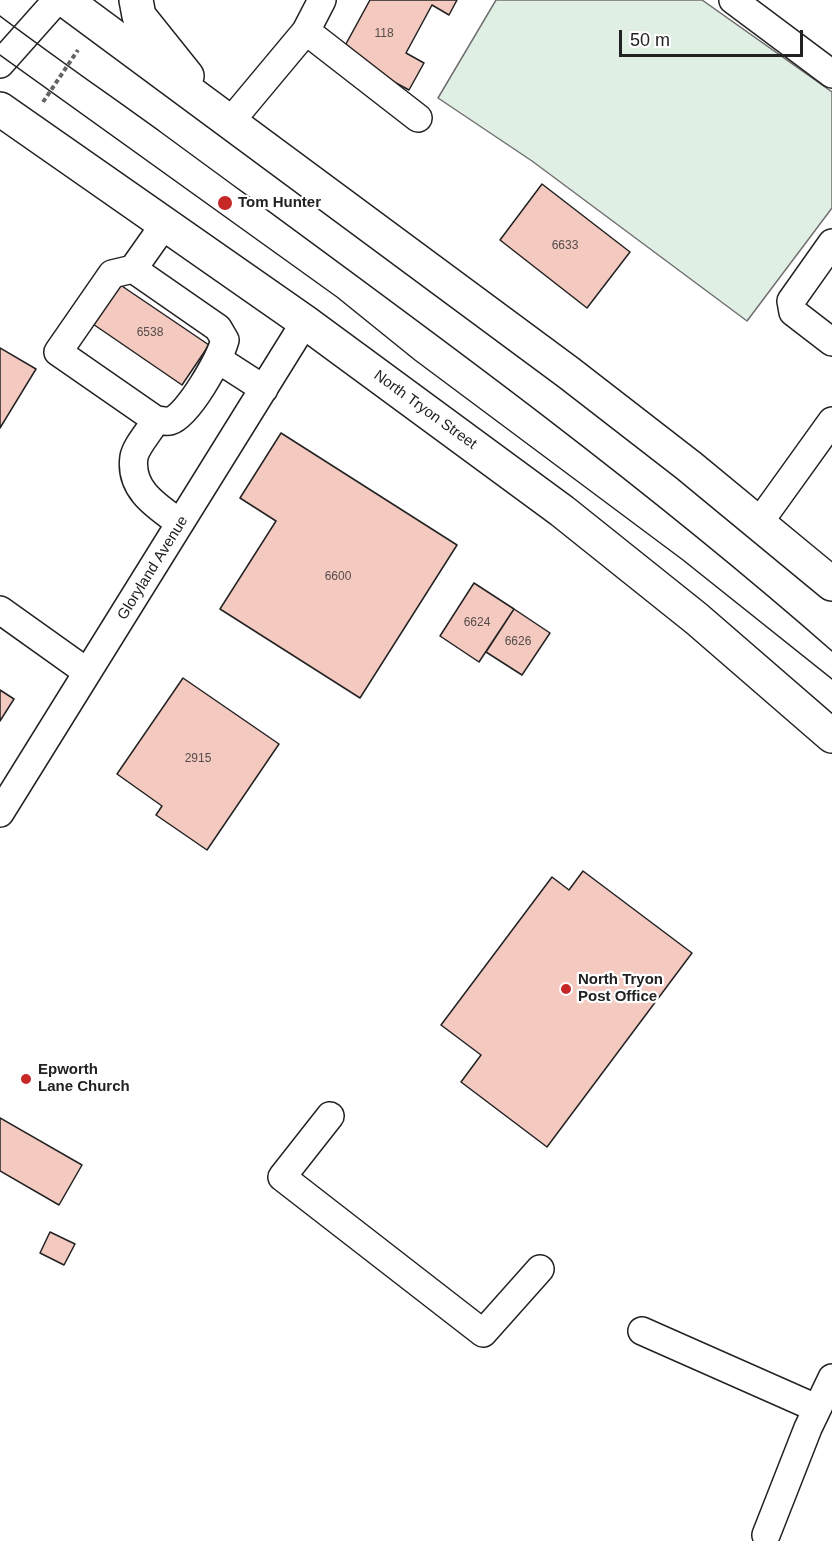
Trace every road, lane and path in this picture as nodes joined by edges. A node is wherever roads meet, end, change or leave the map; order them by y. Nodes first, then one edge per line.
1 (57, 0) edge
2 (65, 0) edge
3 (136, 0) edge
4 (322, 0) edge
5 (733, 0) edge
6 (306, 31) junction
7 (78, 50) dead end
8 (0, 64) edge
9 (832, 74) edge
10 (50, 108) dead end
11 (0, 109) edge
12 (221, 115) junction
13 (418, 118) dead end
14 (164, 225) junction
15 (832, 243) edge
16 (134, 269) junction
17 (305, 322) junction
18 (827, 329) edge
19 (219, 360) junction
20 (264, 389) junction
21 (156, 420) junction
22 (832, 421) edge
23 (180, 523) junction
24 (758, 524) junction
25 (832, 584) edge
26 (0, 610) edge
27 (87, 672) junction
28 (832, 736) edge
29 (0, 813) edge
30 (330, 1116) dead end
31 (540, 1269) dead end
32 (642, 1331) dead end
33 (832, 1378) edge
34 (816, 1408) junction
35 (766, 1535) dead end

1 - 8 street
2 - 12 main road
3 - 12 main road
4 - 6 street
5 - 9 street
6 - 12 street
6 - 13 street
7 - 10 path
11 - 14 main road, North Tryon Street
12 - 24 main road
14 - 16 street
14 - 17 main road, North Tryon Street
15 - 18 street
16 - 19 street
16 - 21 street
17 - 20 street, Gloryland Avenue
17 - 28 main road, North Tryon Street
19 - 20 street
19 - 21 street
20 - 23 street, Gloryland Avenue
21 - 23 street
22 - 24 street
23 - 27 street, Gloryland Avenue
24 - 25 main road
26 - 27 street
27 - 29 street, Gloryland Avenue
30 - 31 street
32 - 34 street
33 - 34 street
34 - 35 street

